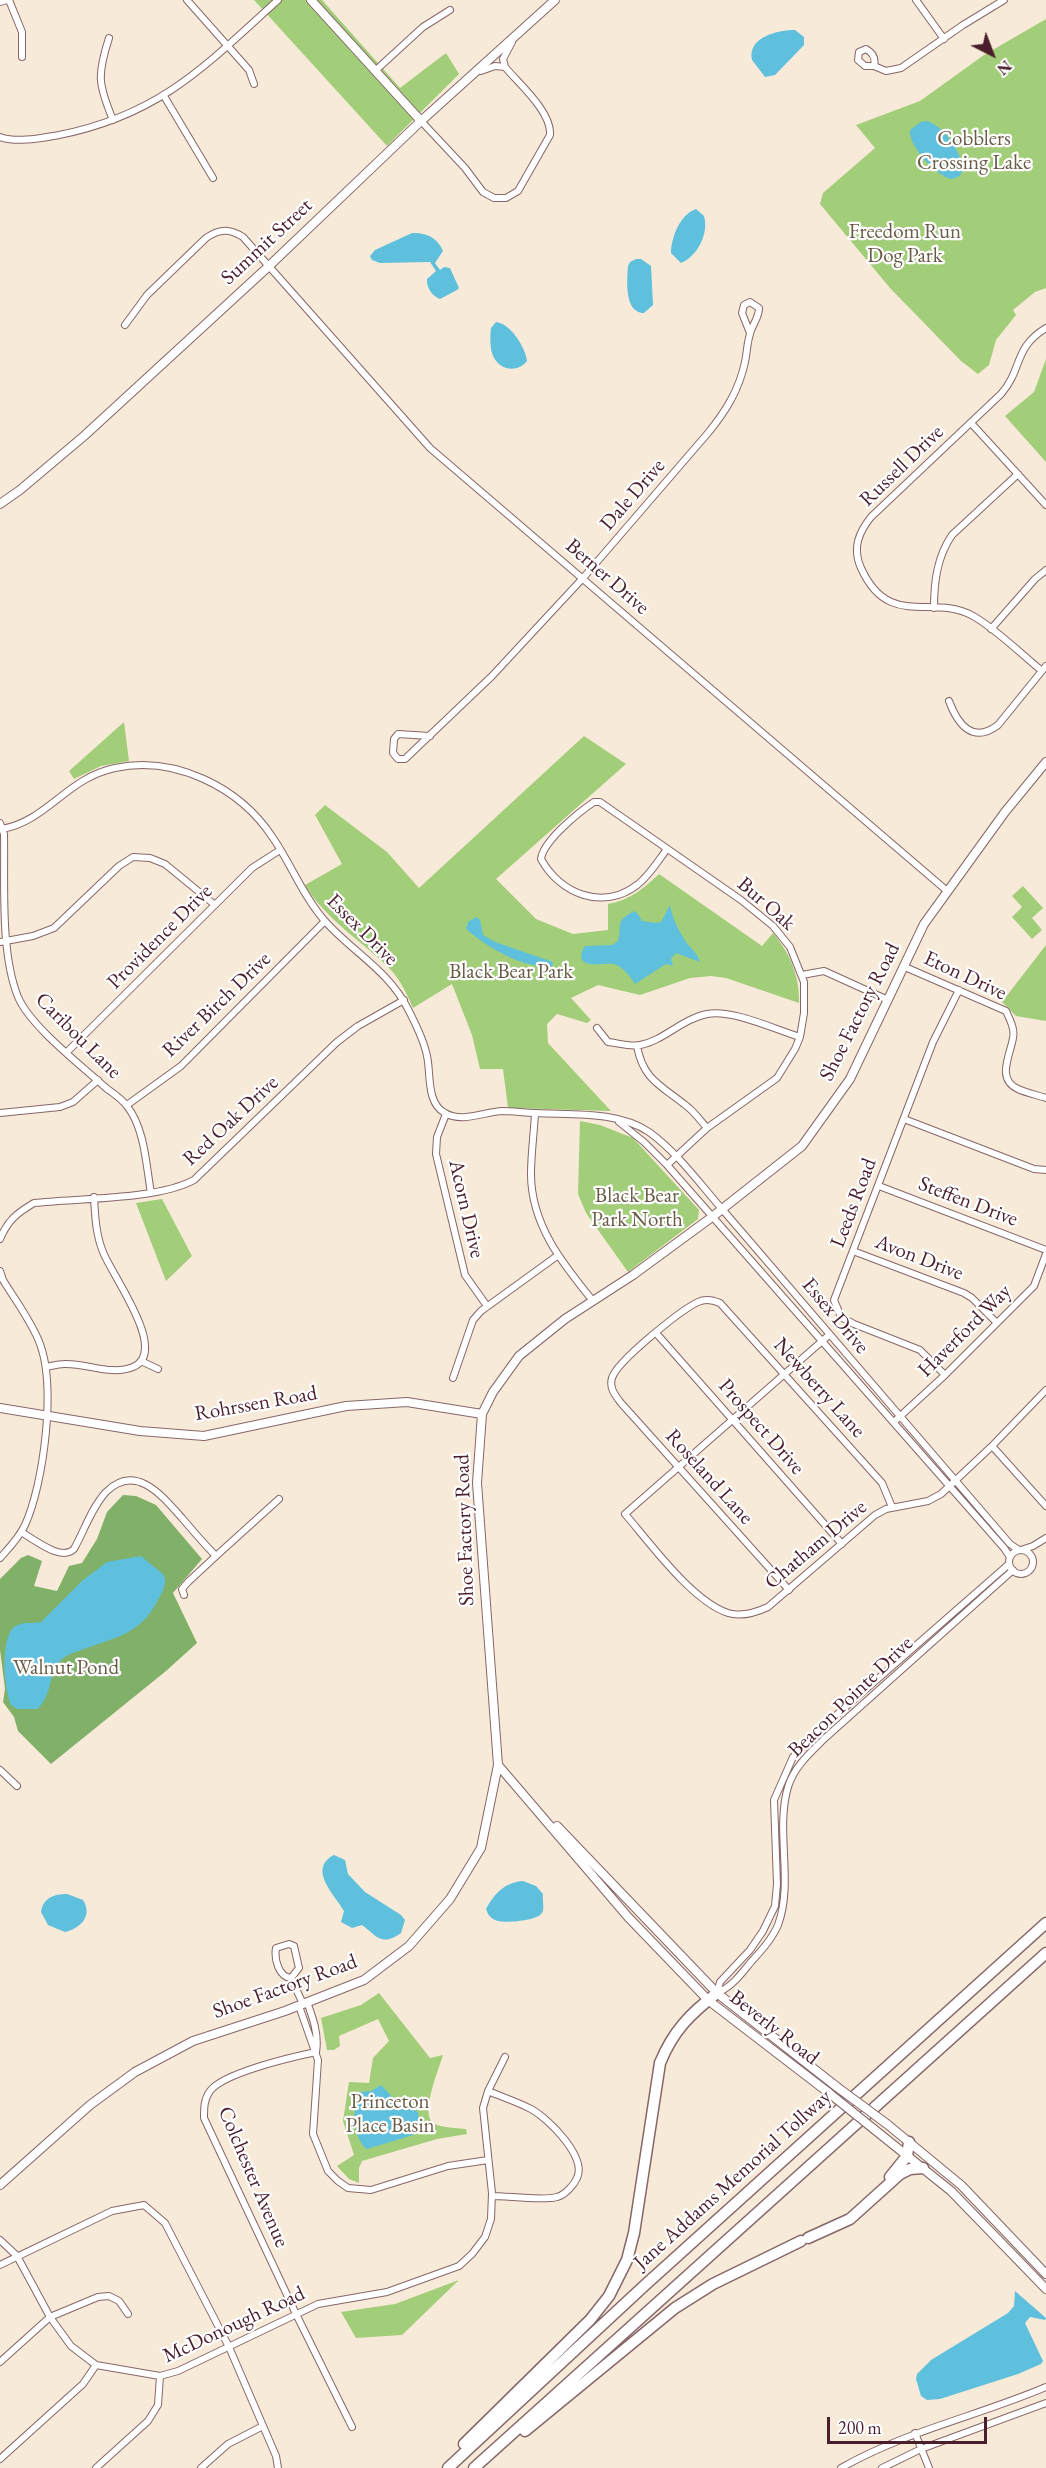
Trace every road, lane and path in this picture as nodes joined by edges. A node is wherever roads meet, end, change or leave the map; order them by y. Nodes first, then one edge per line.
1 (8, 0) edge
2 (187, 0) edge
3 (278, 0) edge
4 (311, 0) edge
5 (555, 0) edge
6 (916, 0) edge
7 (1000, 1) edge
8 (0, 2) edge
9 (450, 10) dead end
10 (521, 31) junction
11 (109, 38) dead end
12 (945, 39) junction
13 (227, 45) junction
14 (22, 57) dead end
15 (874, 66) dead end
16 (505, 68) junction
17 (375, 71) junction
18 (472, 75) junction
19 (254, 84) dead end
20 (164, 96) junction
21 (113, 120) junction
22 (421, 121) junction
23 (0, 137) edge
24 (213, 178) dead end
25 (269, 266) junction
26 (125, 325) dead end
27 (1046, 328) edge
28 (750, 333) dead end
29 (971, 423) junction
30 (1018, 474) junction
31 (0, 504) edge
32 (1046, 505) edge
33 (1046, 570) edge
34 (583, 578) junction
35 (934, 608) junction
36 (991, 629) junction
37 (1044, 668) edge
38 (949, 701) dead end
39 (430, 736) junction
40 (1046, 762) edge
41 (1043, 772) edge
42 (1, 826) edge
43 (280, 849) junction
44 (667, 849) junction
45 (946, 890) junction
46 (215, 905) junction
47 (325, 921) junction
48 (3, 942) edge
49 (905, 967) junction
50 (802, 975) junction
51 (959, 990) junction
52 (404, 1000) junction
53 (888, 1000) junction
54 (597, 1028) dead end
55 (800, 1037) junction
56 (637, 1046) junction
57 (67, 1052) junction
58 (98, 1080) junction
59 (1046, 1098) edge
60 (127, 1105) junction
61 (0, 1113) edge
62 (535, 1113) junction
63 (446, 1114) junction
64 (613, 1119) junction
65 (904, 1119) junction
66 (707, 1128) junction
67 (675, 1157) junction
68 (667, 1165) junction
69 (1046, 1170) edge
70 (879, 1186) junction
71 (151, 1193) junction
72 (93, 1197) junction
73 (722, 1209) junction
74 (712, 1217) junction
75 (0, 1239) edge
76 (1046, 1250) edge
77 (853, 1251) junction
78 (1046, 1254) edge
79 (557, 1256) junction
80 (0, 1271) edge
81 (2, 1281) edge
82 (593, 1301) junction
83 (487, 1306) junction
84 (997, 1323) junction
85 (656, 1333) junction
86 (829, 1335) junction
87 (822, 1341) junction
88 (141, 1361) junction
89 (46, 1367) junction
90 (158, 1369) dead end
91 (785, 1374) junction
92 (945, 1375) junction
93 (453, 1378) dead end
94 (1046, 1390) edge
95 (0, 1408) edge
96 (482, 1414) junction
97 (48, 1417) junction
98 (733, 1420) junction
99 (896, 1420) junction
100 (992, 1446) junction
101 (678, 1467) junction
102 (951, 1482) junction
103 (279, 1499) dead end
104 (1046, 1506) edge
105 (892, 1507) junction
106 (21, 1532) junction
107 (1045, 1538) edge
108 (842, 1544) junction
109 (1019, 1550) junction
110 (216, 1556) junction
111 (1031, 1557) junction
112 (0, 1558) edge
113 (1010, 1564) junction
114 (789, 1590) junction
115 (184, 1595) dead end
116 (498, 1765) junction
117 (0, 1770) edge
118 (785, 1772) junction
119 (793, 1776) junction
120 (17, 1786) dead end
121 (1046, 1923) edge
122 (1046, 1953) edge
123 (291, 1978) junction
124 (713, 1997) junction
125 (303, 2004) junction
126 (316, 2052) junction
127 (506, 2058) dead end
128 (488, 2091) junction
129 (909, 2142) junction
130 (907, 2156) junction
131 (488, 2160) junction
132 (923, 2168) junction
133 (0, 2185) edge
134 (492, 2196) junction
135 (874, 2199) junction
136 (0, 2240) edge
137 (16, 2256) junction
138 (0, 2265) edge
139 (1046, 2274) edge
140 (1046, 2289) edge
141 (128, 2314) dead end
142 (296, 2314) junction
143 (50, 2317) junction
144 (229, 2347) junction
145 (0, 2362) edge
146 (96, 2365) junction
147 (160, 2376) junction
148 (1046, 2387) edge
149 (1046, 2403) edge
150 (263, 2426) junction
151 (352, 2427) dead end
152 (915, 2433) junction
153 (921, 2449) junction
154 (0, 2459) edge
155 (96, 2468) edge
156 (201, 2468) edge
157 (279, 2468) edge
158 (439, 2468) edge
159 (448, 2468) edge
160 (474, 2468) edge
161 (481, 2468) edge
162 (841, 2468) edge
163 (882, 2468) edge
164 (928, 2468) edge

1 - 8 street
1 - 14 street
2 - 13 street
3 - 13 street
4 - 17 street
5 - 10 main road, Summit Street
6 - 12 street
7 - 12 street
9 - 17 street
10 - 16 street
10 - 18 main road, Summit Street
11 - 21 street
12 - 15 street
13 - 19 street
13 - 20 street
16 - 18 street
16 - 22 street
17 - 22 street
18 - 22 main road, Summit Street
20 - 21 street
20 - 24 street
21 - 23 street
22 - 25 main road, Summit Street
25 - 26 street, Berner Drive
25 - 31 main road, Summit Street
25 - 34 street, Berner Drive
27 - 29 street, Russell Drive
28 - 34 street, Dale Drive
29 - 30 street
29 - 35 street, Russell Drive
30 - 32 street
30 - 35 street
33 - 36 street
34 - 39 street, Dale Drive
34 - 45 street, Berner Drive
35 - 36 street, Russell Drive
36 - 37 street, Russell Drive
37 - 38 street
39 - 39 street, Dale Drive
40 - 41 street, Shoe Factory Road
41 - 45 street, Shoe Factory Road
42 - 43 street, Essex Drive
42 - 48 street, Caribou Lane
43 - 46 street, Providence Drive
43 - 47 street, Essex Drive
44 - 44 street, Bur Oak
44 - 50 street, Bur Oak
45 - 49 street, Shoe Factory Road
46 - 48 street
46 - 57 street, Providence Drive
47 - 52 street, Essex Drive
47 - 60 street, River Birch Drive
48 - 57 street, Caribou Lane
49 - 51 street, Eton Drive
49 - 53 street, Shoe Factory Road
50 - 53 street
50 - 55 street, Bur Oak
51 - 59 street, Eton Drive
51 - 65 street, Leeds Road
52 - 63 street, Essex Drive
52 - 71 street, Red Oak Drive
53 - 73 street, Shoe Factory Road
54 - 56 street
55 - 56 street
55 - 66 street, Bur Oak
56 - 66 street
57 - 58 street, Caribou Lane
58 - 60 street, Caribou Lane
58 - 61 street
60 - 71 street, Caribou Lane
62 - 63 street, Essex Drive
62 - 64 street, Essex Drive
62 - 79 street
63 - 83 street, Acorn Drive
64 - 67 street, Essex Drive
64 - 68 street, Essex Drive
65 - 69 street
65 - 70 street, Leeds Road
66 - 67 street, Bur Oak
67 - 68 street, Bur Oak
67 - 73 street, Essex Drive
68 - 74 street, Essex Drive
70 - 76 street, Steffen Drive
70 - 77 street, Leeds Road
71 - 72 street, Red Oak Drive
72 - 75 street, Red Oak Drive
72 - 88 street
73 - 74 street, Shoe Factory Road
73 - 86 street, Essex Drive
74 - 82 street, Shoe Factory Road
74 - 87 street, Essex Drive
77 - 84 street, Avon Drive
77 - 92 street, Leeds Road
78 - 84 street, Haverford Way
79 - 82 street
79 - 83 street
80 - 81 street
81 - 89 street
82 - 96 street, Shoe Factory Road
83 - 93 street
84 - 92 street, Haverford Way
85 - 91 street, Newberry Lane
85 - 98 street, Prospect Drive
85 - 101 street, Roseland Lane
86 - 87 street
86 - 99 street, Essex Drive
87 - 91 street
87 - 99 street, Essex Drive
88 - 89 street
88 - 90 street
89 - 97 street
91 - 98 street
91 - 105 street, Newberry Lane
92 - 99 street, Haverford Way
94 - 100 street, Chatham Drive
95 - 97 street, Rohrssen Road
96 - 97 street, Rohrssen Road
96 - 116 street, Shoe Factory Road
97 - 106 street
98 - 101 street
98 - 108 street, Prospect Drive
99 - 102 street, Essex Drive
100 - 102 street, Chatham Drive
100 - 104 street
101 - 114 street, Roseland Lane
101 - 114 street, Chatham Drive
102 - 105 street, Chatham Drive
102 - 109 street, Essex Drive
102 - 113 street, Essex Drive
103 - 110 street
105 - 108 street, Chatham Drive
106 - 110 street
106 - 112 street
107 - 109 street
107 - 111 street
108 - 114 street, Chatham Drive
109 - 111 street
109 - 113 street
110 - 115 street
111 - 113 street
113 - 118 street, Beacon Pointe Drive
113 - 119 street, Beacon Pointe Drive
116 - 124 street, Beverly Road
116 - 125 street, Shoe Factory Road
117 - 120 street
118 - 119 street
118 - 124 street, Beacon Pointe Drive
119 - 124 street, Beacon Pointe Drive
121 - 159 highway, Jane Addams Memorial Tollway
122 - 160 highway, Jane Addams Memorial Tollway
123 - 123 street
123 - 125 street
124 - 129 street, Beverly Road, bridge
124 - 130 street, Beverly Road, bridge
124 - 158 highway
125 - 126 street
125 - 133 street, Shoe Factory Road
126 - 131 street
126 - 142 street, Colchester Avenue
127 - 128 street, McDonough Road
128 - 131 street, McDonough Road
128 - 134 street
129 - 130 highway
129 - 139 street, Beverly Road
130 - 132 street, Beverly Road
130 - 135 highway
131 - 134 street, McDonough Road
132 - 135 highway
132 - 140 street, Beverly Road
134 - 142 street, McDonough Road
135 - 161 highway
136 - 137 street, McDonough Road
137 - 138 street
137 - 143 street, McDonough Road
137 - 144 street
141 - 143 street
142 - 144 street, McDonough Road
142 - 151 street, Colchester Avenue
143 - 145 street
143 - 146 street, McDonough Road
144 - 147 street, McDonough Road
144 - 150 street
146 - 147 street, McDonough Road
146 - 154 street
147 - 155 street
148 - 152 street
149 - 153 street
150 - 156 street
150 - 157 street
152 - 153 street
152 - 162 street
153 - 163 street
153 - 164 street

